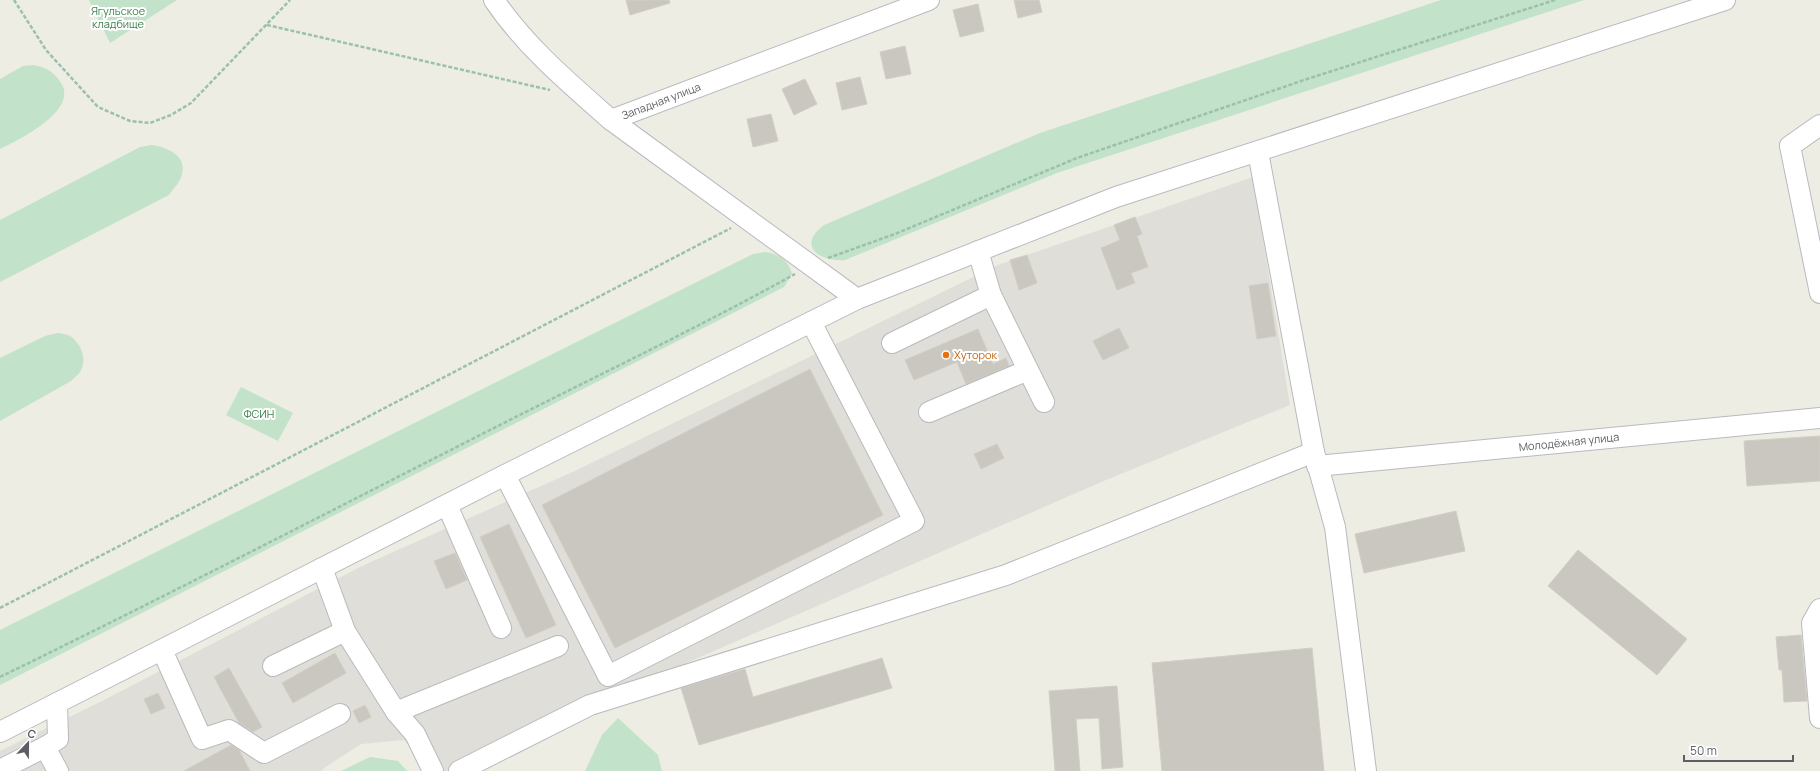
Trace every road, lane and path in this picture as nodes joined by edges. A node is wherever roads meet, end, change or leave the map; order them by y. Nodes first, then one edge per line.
1 (14, 0) edge
2 (290, 0) edge
3 (494, 0) edge
4 (929, 0) edge
5 (1555, 0) edge
6 (1725, 0) edge
7 (266, 25) junction
8 (554, 91) dead end
9 (611, 120) junction
10 (1820, 125) edge
11 (1258, 152) junction
12 (747, 219) junction
13 (978, 251) junction
14 (810, 265) junction
15 (1820, 293) edge
16 (991, 295) junction
17 (857, 299) junction
18 (811, 322) junction
19 (892, 343) dead end
20 (1028, 370) junction
21 (1044, 402) dead end
22 (928, 412) dead end
23 (1820, 418) edge
24 (1316, 459) junction
25 (505, 475) junction
26 (447, 505) junction
27 (322, 568) junction
28 (0, 608) edge
29 (1820, 608) edge
30 (501, 628) dead end
31 (345, 631) junction
32 (558, 646) dead end
33 (162, 650) junction
34 (273, 666) dead end
35 (0, 677) edge
36 (57, 703) junction
37 (396, 712) junction
38 (340, 714) dead end
39 (1820, 718) edge
40 (0, 732) edge
41 (44, 747) junction
42 (0, 770) edge
43 (58, 771) edge
44 (433, 771) edge
45 (459, 771) edge
46 (1366, 771) edge

1 - 7 path
2 - 7 path
3 - 9 street
4 - 9 street, Западная улица
5 - 14 path
6 - 11 street
7 - 8 path
9 - 12 street, Западная улица
10 - 15 street
11 - 13 street
11 - 24 street
12 - 14 street, Западная улица
12 - 28 path
13 - 16 street
13 - 17 street
14 - 17 street, Западная улица
14 - 35 path
16 - 19 street
16 - 20 street
17 - 18 street
18 - 25 street
18 - 25 street
20 - 21 street
20 - 22 street
23 - 24 street, Молодёжная улица
24 - 45 street, Молодёжная улица
24 - 46 street
25 - 26 street
26 - 27 street
26 - 30 street
27 - 31 street
27 - 33 street
29 - 39 street
31 - 34 street
31 - 37 street
32 - 37 street
33 - 36 street
33 - 38 street
36 - 40 street
36 - 41 street
37 - 44 street
41 - 42 street
41 - 43 street

